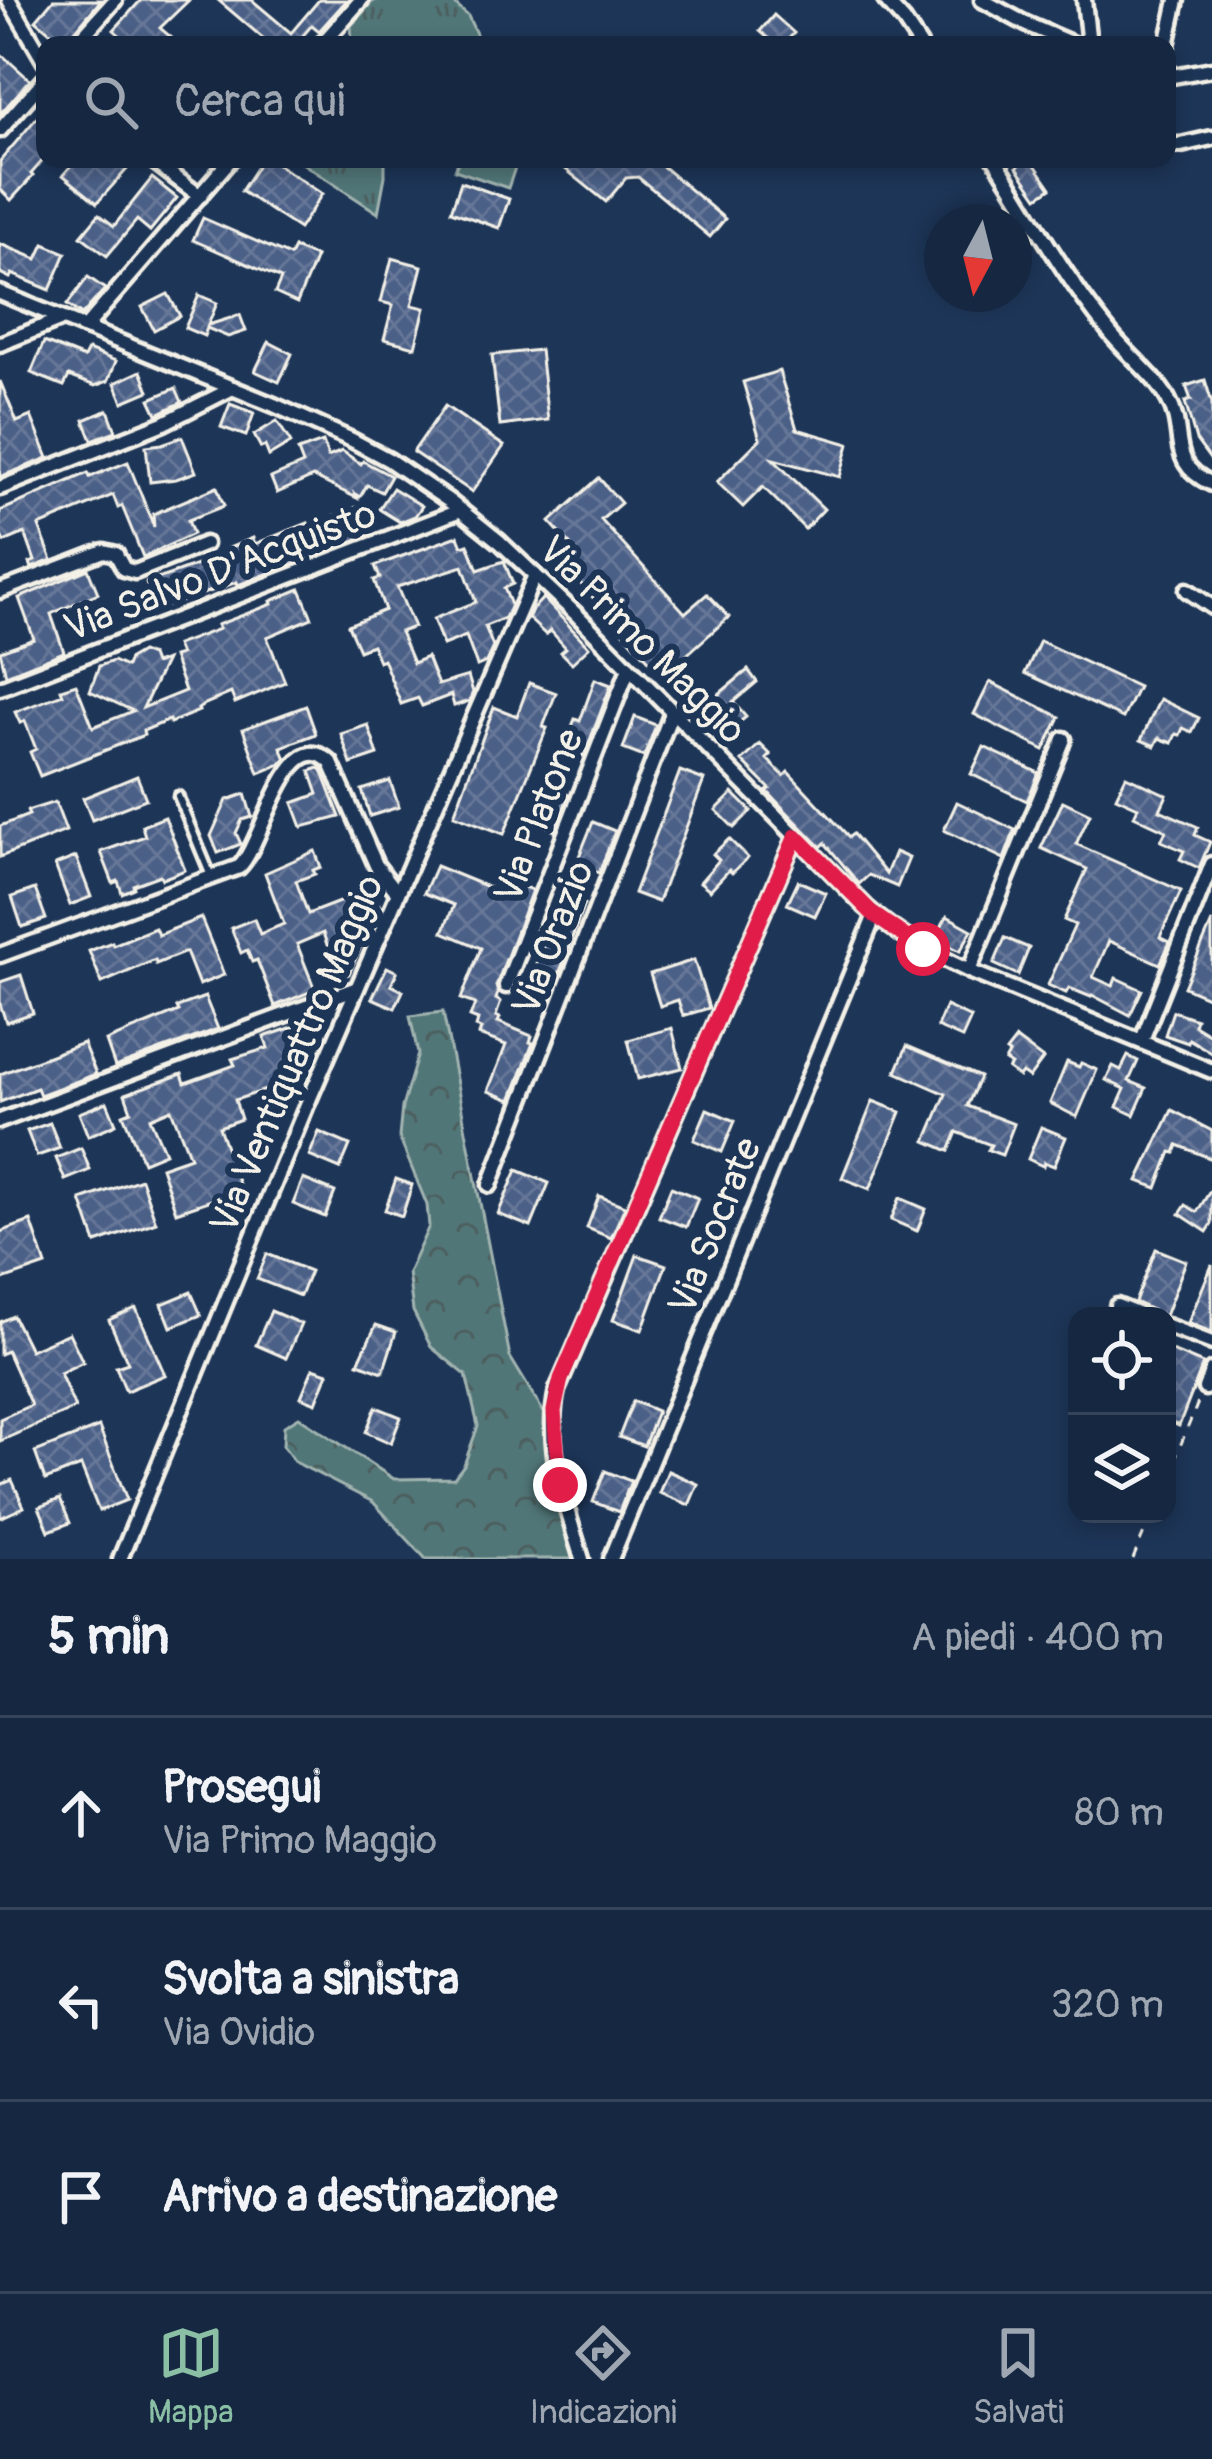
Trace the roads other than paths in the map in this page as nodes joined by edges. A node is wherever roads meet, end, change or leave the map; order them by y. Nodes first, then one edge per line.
1 (9, 0) edge
2 (115, 0) edge
3 (361, 0) edge
4 (885, 0) edge
5 (982, 0) edge
6 (1084, 0) edge
7 (1177, 0) edge
8 (83, 36) edge
9 (329, 36) edge
10 (914, 36) edge
11 (1055, 36) edge
12 (1088, 36) edge
13 (1169, 36) edge
14 (36, 46) edge
15 (1212, 69) edge
16 (1176, 75) edge
17 (36, 89) edge
18 (0, 130) edge
19 (1212, 138) edge
20 (1176, 146) edge
21 (164, 168) edge
22 (223, 168) edge
23 (1001, 168) edge
24 (200, 196) junction
25 (2, 296) edge
26 (63, 319) junction
27 (85, 328) junction
28 (0, 344) edge
29 (233, 388) junction
30 (1212, 484) edge
31 (0, 488) edge
32 (461, 510) junction
33 (205, 544) dead end
34 (535, 574) junction
35 (0, 590) edge
36 (1187, 590) dead end
37 (1212, 607) edge
38 (628, 668) junction
39 (0, 688) edge
40 (672, 712) junction
41 (1064, 740) dead end
42 (178, 796) dead end
43 (796, 836) junction
44 (1212, 864) edge
45 (211, 878) junction
46 (397, 892) junction
47 (874, 915) junction
48 (0, 955) edge
49 (970, 971) junction
50 (506, 986) dead end
51 (357, 988) junction
52 (1142, 1040) junction
53 (1212, 1070) edge
54 (0, 1121) edge
55 (490, 1185) dead end
56 (1176, 1329) edge
57 (1212, 1343) edge
58 (1212, 1370) edge
59 (1204, 1388) road end
60 (120, 1559) edge
61 (582, 1559) edge
62 (610, 1559) edge

1 - 14 street
2 - 8 street
3 - 9 street
4 - 10 street
5 - 11 street
6 - 12 street
7 - 13 street
15 - 16 street
17 - 18 street
19 - 20 street
21 - 24 street
22 - 24 street
23 - 30 street
24 - 27 street
25 - 26 street, Via Primo Maggio
26 - 27 street, Via Primo Maggio
26 - 28 street
27 - 29 street, Via Primo Maggio
29 - 31 street
29 - 32 street, Via Primo Maggio
32 - 34 street, Via Primo Maggio
32 - 39 street, Via Salvo D'Acquisto
33 - 35 street
34 - 38 street, Via Primo Maggio
34 - 46 street, Via Ventiquattro Maggio
36 - 37 street
38 - 40 street, Via Primo Maggio
38 - 50 street, Via Platone
40 - 43 street, Via Primo Maggio
40 - 55 street, Via Orazio
41 - 49 street
42 - 45 lane
43 - 47 street, Via Primo Maggio
43 - 61 street
44 - 52 street
45 - 46 street
45 - 48 street
46 - 51 street, Via Ventiquattro Maggio
47 - 49 street, Via Primo Maggio
47 - 62 street, Via Socrate
49 - 52 street, Via Primo Maggio
51 - 54 street
51 - 60 street, Via Ventiquattro Maggio
52 - 53 street, Via Primo Maggio
56 - 57 street
58 - 59 street

